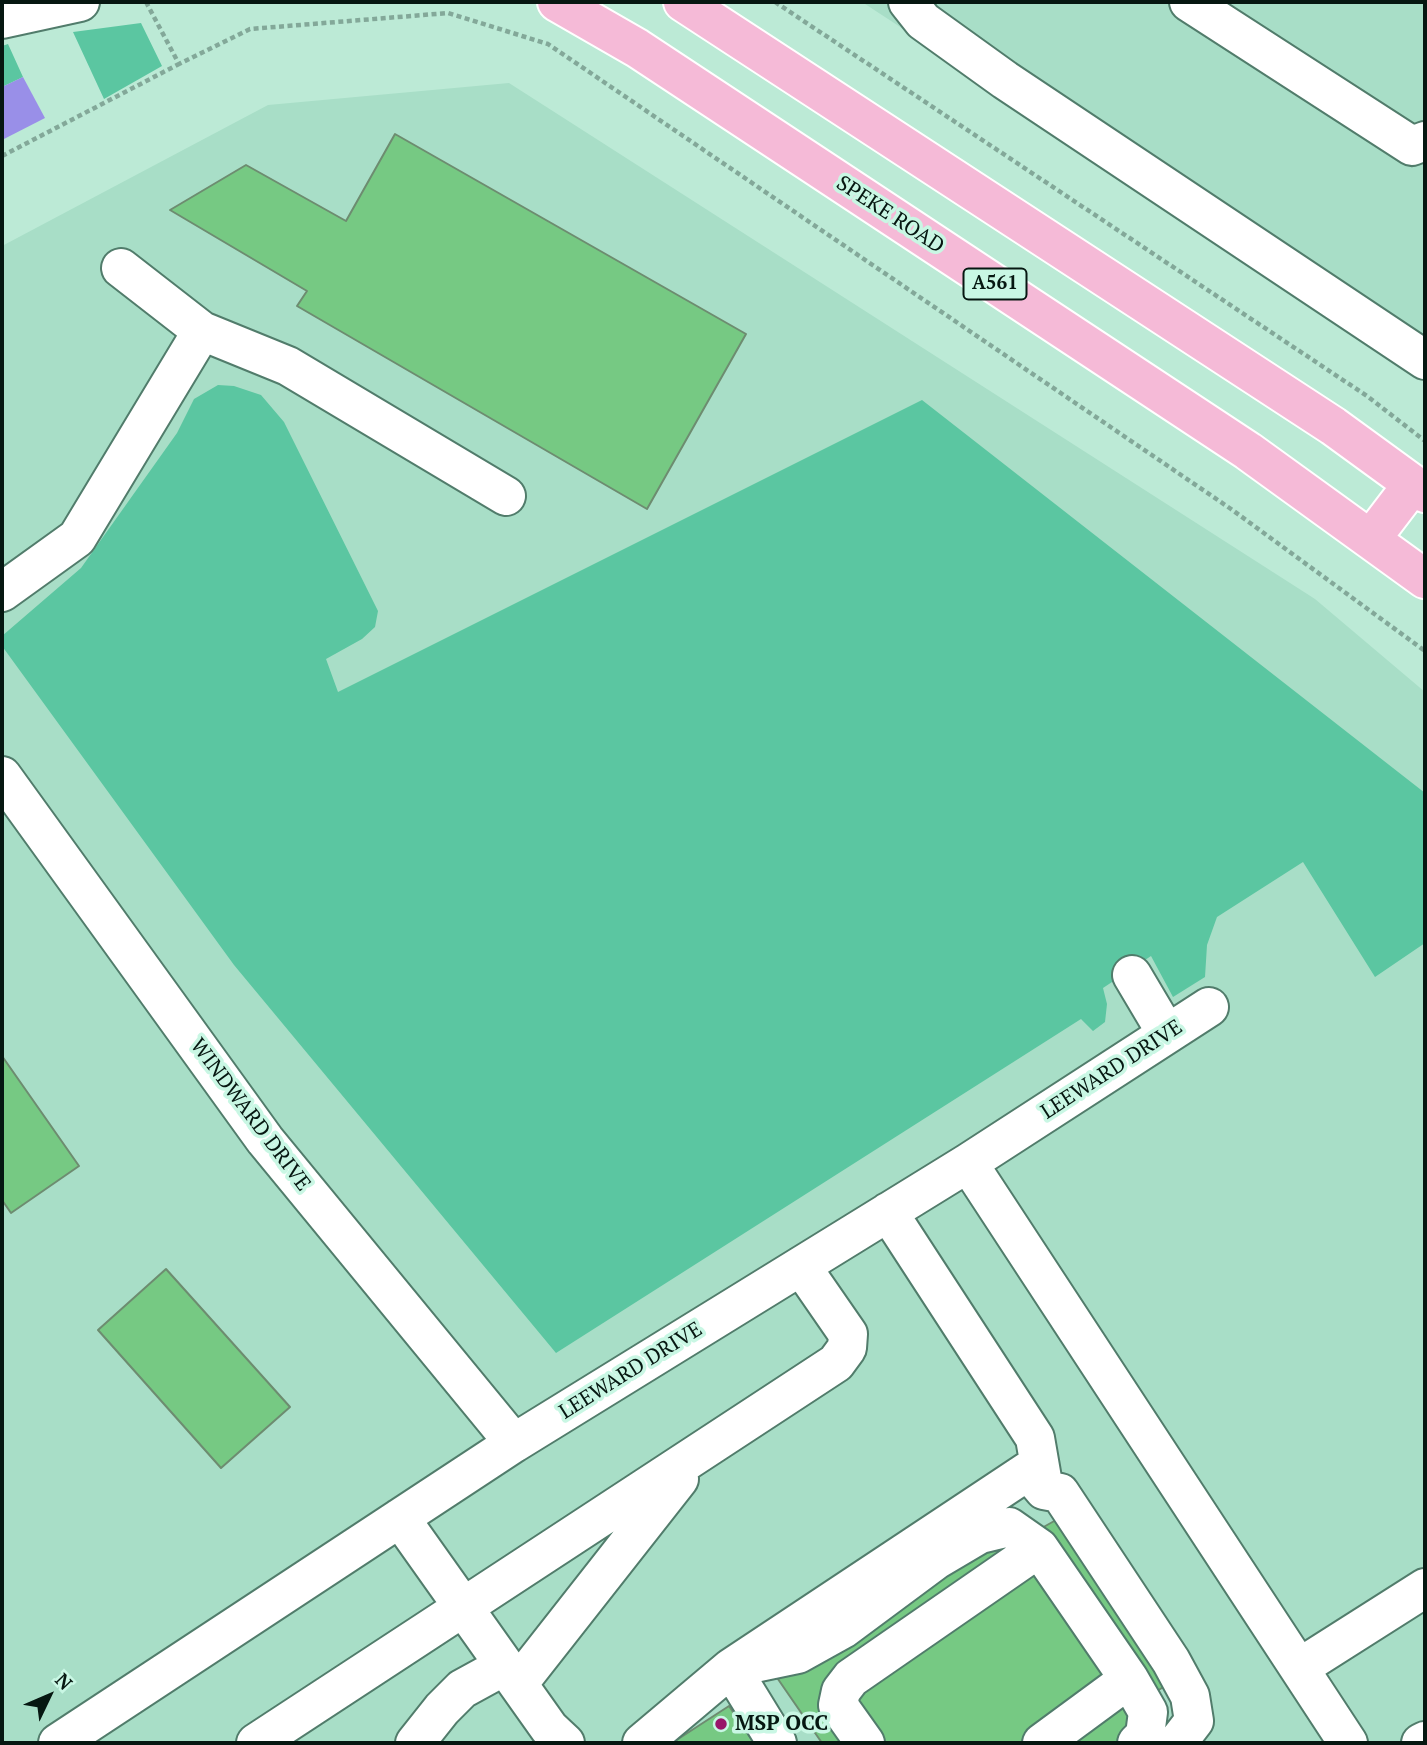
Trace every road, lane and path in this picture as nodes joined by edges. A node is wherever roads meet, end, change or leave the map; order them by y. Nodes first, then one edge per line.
1 (80, 2) edge
2 (146, 2) edge
3 (557, 2) edge
4 (683, 2) edge
5 (775, 2) edge
6 (908, 2) edge
7 (1189, 2) edge
8 (2, 19) edge
9 (179, 64) junction
10 (1425, 141) edge
11 (2, 156) edge
12 (121, 268) dead end
13 (202, 331) junction
14 (1425, 360) edge
15 (1425, 441) edge
16 (1419, 489) edge
17 (506, 496) dead end
18 (1371, 539) junction
19 (1425, 579) edge
20 (2, 592) edge
21 (1425, 651) edge
22 (2, 776) edge
23 (1132, 975) dead end
24 (1209, 1007) dead end
25 (1167, 1034) junction
26 (968, 1163) junction
27 (888, 1212) junction
28 (801, 1266) junction
29 (514, 1443) junction
30 (700, 1453) junction
31 (1045, 1489) junction
32 (400, 1518) junction
33 (1040, 1548) junction
34 (1425, 1588) edge
35 (464, 1608) junction
36 (731, 1668) junction
37 (1298, 1668) junction
38 (511, 1675) junction
39 (1129, 1679) junction
40 (58, 1743) edge
41 (256, 1743) edge
42 (415, 1743) edge
43 (565, 1743) edge
44 (642, 1743) edge
45 (777, 1743) edge
46 (865, 1743) edge
47 (1042, 1743) edge
48 (1137, 1743) edge
49 (1177, 1743) edge
50 (1348, 1743) edge

1 - 8 street
2 - 9 path
3 - 18 highway, SPEKE ROAD / A561
4 - 16 highway
5 - 15 path
6 - 14 street
7 - 10 street
9 - 11 path
9 - 21 path
12 - 13 street
13 - 17 street
13 - 20 street
16 - 18 highway
18 - 19 highway, SPEKE ROAD / A561
22 - 29 street, WINDWARD DRIVE
23 - 25 street
24 - 25 street, LEEWARD DRIVE
25 - 26 street, LEEWARD DRIVE
26 - 27 street, LEEWARD DRIVE
26 - 37 street
27 - 28 street, LEEWARD DRIVE
27 - 31 street
28 - 29 street, LEEWARD DRIVE
28 - 30 street
29 - 32 street, LEEWARD DRIVE
30 - 35 street
30 - 38 street
31 - 36 street
31 - 49 street
32 - 35 street
32 - 40 street, LEEWARD DRIVE
33 - 36 street
33 - 39 street
33 - 46 street
34 - 37 street
35 - 38 street
35 - 41 street
36 - 44 street
36 - 45 street
37 - 50 street
38 - 42 street
38 - 43 street
39 - 47 street
39 - 48 street

